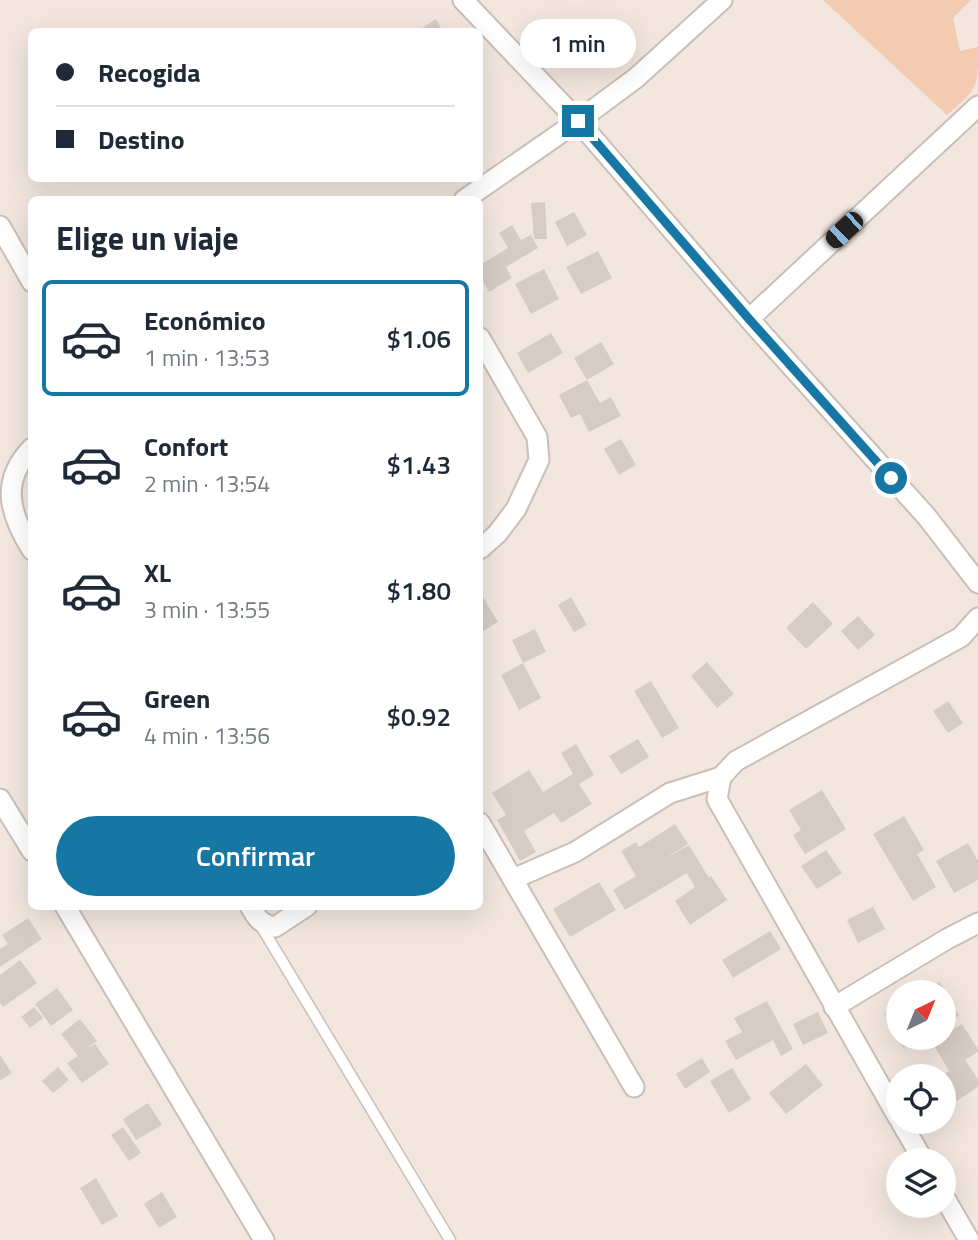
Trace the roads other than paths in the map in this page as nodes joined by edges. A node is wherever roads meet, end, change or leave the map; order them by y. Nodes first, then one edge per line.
1 (463, 0) edge
2 (722, 0) edge
3 (978, 106) edge
4 (578, 121) junction
5 (470, 196) edge
6 (0, 226) edge
7 (28, 275) edge
8 (749, 319) junction
9 (483, 343) edge
10 (28, 452) edge
11 (6, 467) edge
12 (28, 544) edge
13 (483, 546) edge
14 (978, 583) edge
15 (978, 618) edge
16 (721, 778) junction
17 (0, 799) edge
18 (483, 828) edge
19 (28, 844) edge
20 (513, 879) junction
21 (67, 910) edge
22 (301, 910) edge
23 (253, 913) edge
24 (978, 923) edge
25 (834, 1007) junction
26 (634, 1087) dead end
27 (886, 1096) edge
28 (956, 1213) edge
29 (974, 1239) edge
30 (264, 1240) edge
31 (450, 1240) edge

1 - 4 street
2 - 4 street
3 - 8 street
4 - 5 street
4 - 8 street
6 - 7 street
8 - 14 street
9 - 13 street
10 - 11 street
11 - 12 street
15 - 16 street
16 - 20 street
16 - 25 street
17 - 19 street
18 - 20 street
20 - 26 street
21 - 30 street
22 - 23 street
23 - 31 lane
24 - 25 street
25 - 27 street
28 - 29 street

